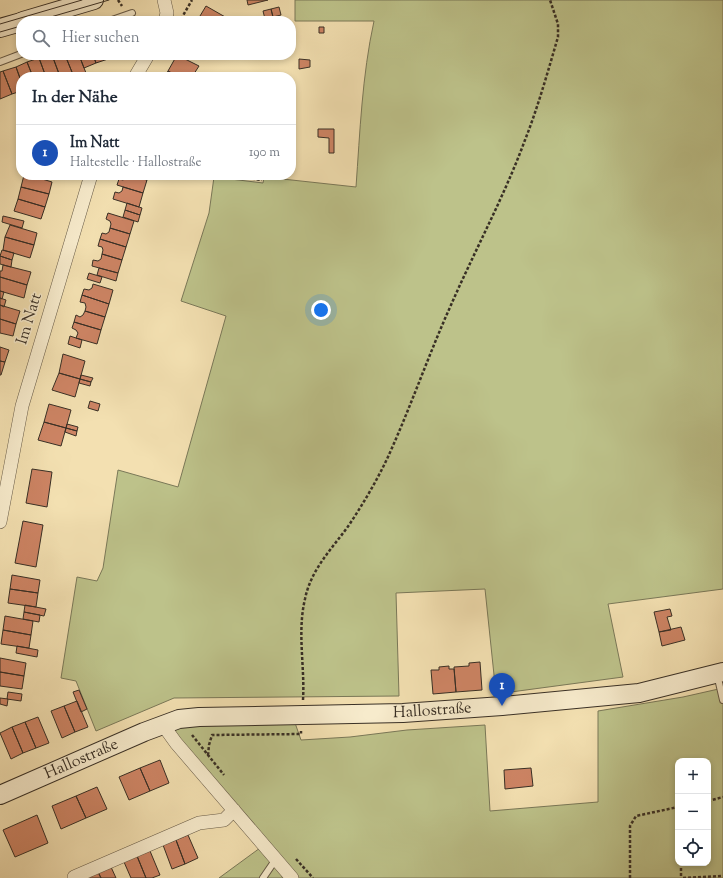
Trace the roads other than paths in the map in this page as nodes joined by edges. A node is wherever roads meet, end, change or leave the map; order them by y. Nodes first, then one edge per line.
1 (94, 0) edge
2 (164, 0) edge
3 (132, 13) dead end
4 (39, 16) edge
5 (123, 16) edge
6 (166, 16) edge
7 (16, 23) edge
8 (0, 28) edge
9 (16, 56) edge
10 (145, 60) edge
11 (0, 62) edge
12 (138, 72) edge
13 (90, 180) edge
14 (1, 508) edge
15 (0, 522) edge
16 (720, 673) edge
17 (723, 700) edge
18 (162, 724) junction
19 (0, 795) edge
20 (234, 810) junction
21 (276, 859) junction
22 (74, 877) edge
23 (263, 878) edge
24 (292, 878) edge

1 - 4 main road
2 - 6 street
3 - 5 lane
7 - 8 main road
9 - 11 lane
10 - 12 street
13 - 14 street, Im Natt
14 - 15 street, Im Natt
16 - 17 lane
16 - 18 main road, Hallostraße
18 - 19 main road, Hallostraße
18 - 20 street
20 - 21 street
20 - 22 street
21 - 23 lane
21 - 24 street

